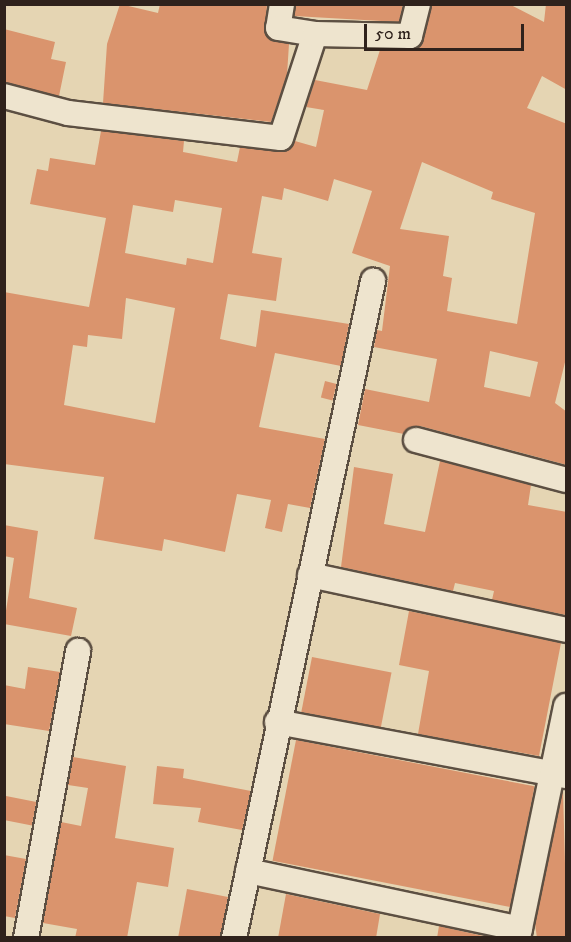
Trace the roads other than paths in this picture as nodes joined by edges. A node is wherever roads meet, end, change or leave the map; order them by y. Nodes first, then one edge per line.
1 (282, 4) edge
2 (418, 4) edge
3 (315, 34) junction
4 (4, 96) edge
5 (373, 280) dead end
6 (416, 440) dead end
7 (567, 480) edge
8 (310, 575) junction
9 (567, 630) edge
10 (78, 651) dead end
11 (567, 706) edge
12 (277, 722) junction
13 (561, 775) edge
14 (248, 871) junction
15 (519, 933) edge
16 (27, 938) edge
17 (234, 938) edge

1 - 3 street
2 - 3 street
3 - 4 street
5 - 8 street
6 - 7 street
8 - 9 street
8 - 12 street
10 - 16 street
11 - 13 street
12 - 13 street
12 - 14 street
13 - 15 street
14 - 15 street
14 - 17 street

